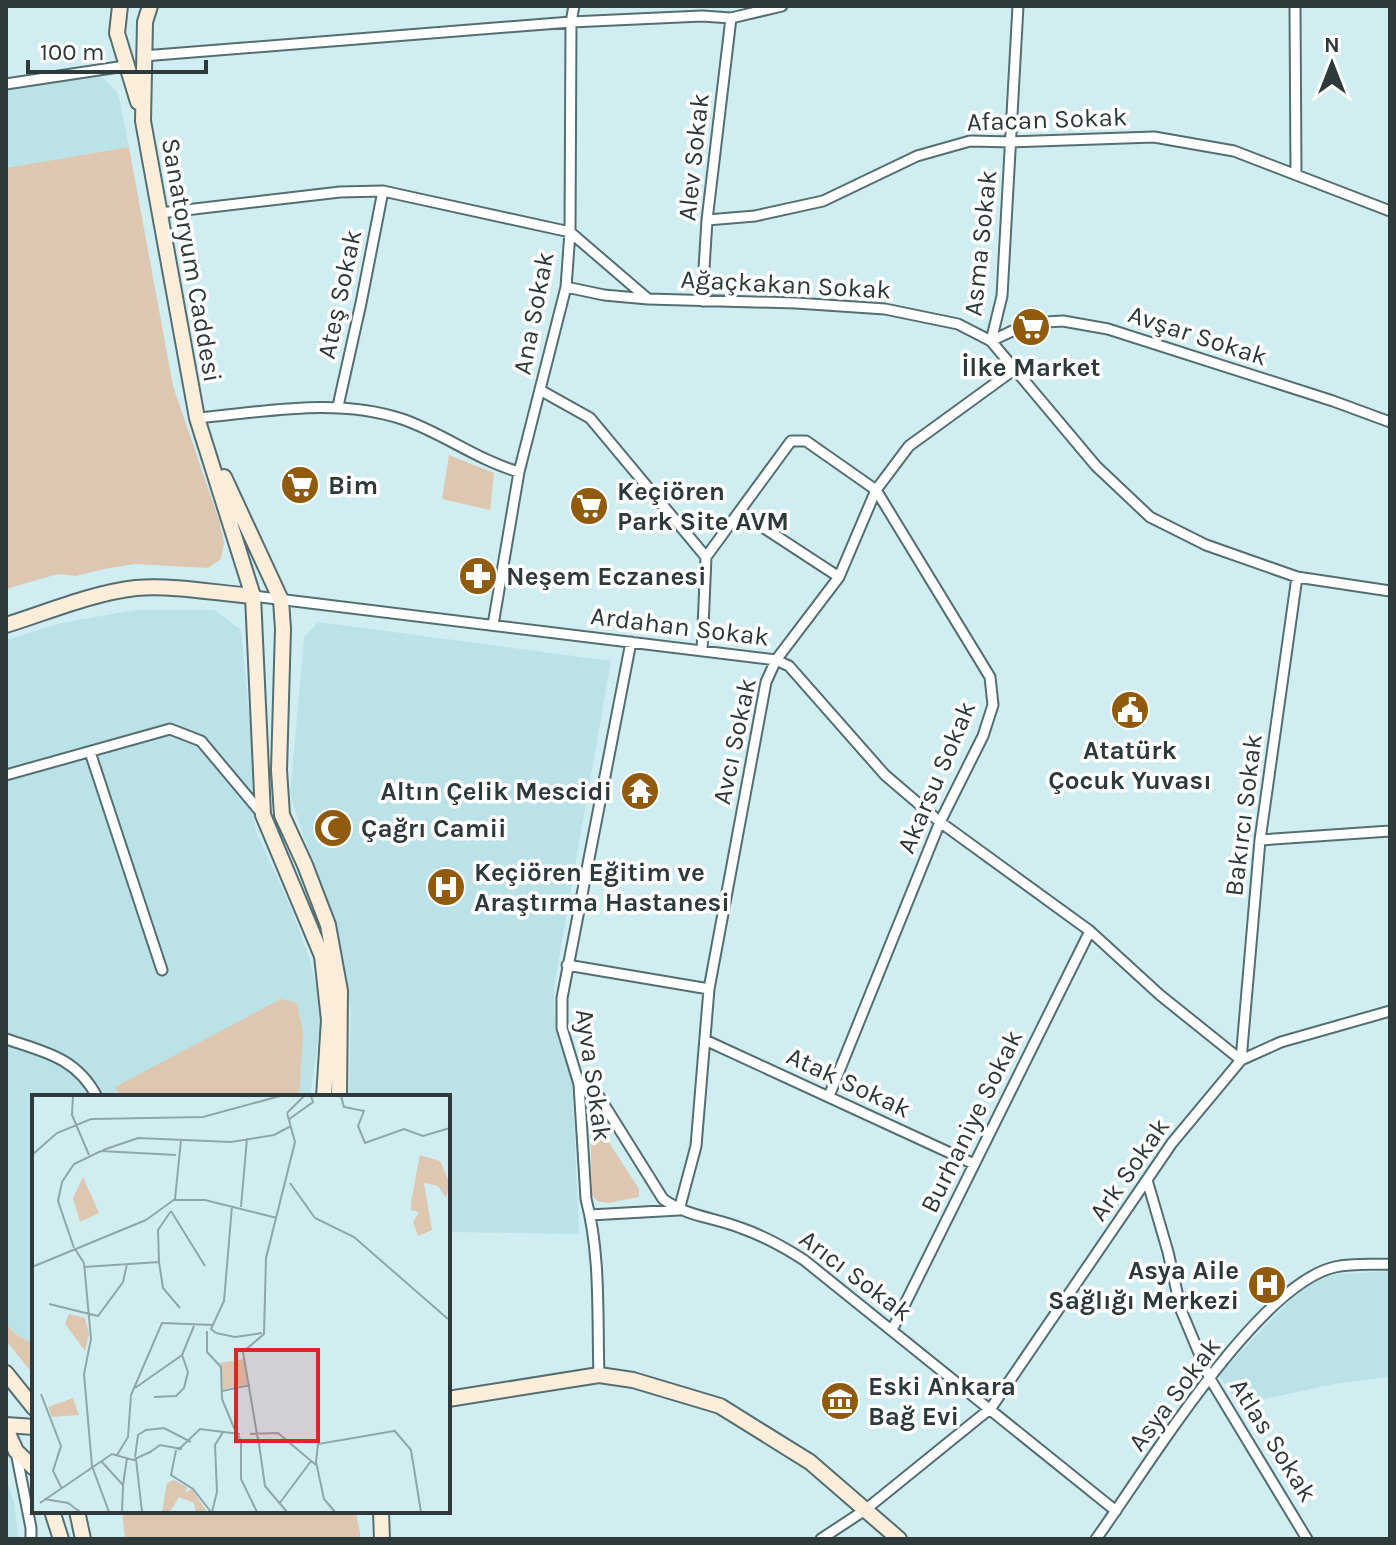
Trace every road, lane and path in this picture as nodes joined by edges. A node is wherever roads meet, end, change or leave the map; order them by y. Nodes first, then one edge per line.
1 (120, 6) edge
2 (150, 6) edge
3 (574, 6) edge
4 (782, 6) edge
5 (1018, 6) edge
6 (1295, 6) edge
7 (731, 18) junction
8 (145, 22) junction
9 (571, 22) junction
10 (143, 56) junction
11 (125, 66) junction
12 (6, 84) edge
13 (141, 111) junction
14 (1012, 142) junction
15 (1296, 175) junction
16 (383, 191) junction
17 (1390, 211) edge
18 (160, 213) junction
19 (707, 220) junction
20 (570, 232) junction
21 (566, 287) junction
22 (648, 299) junction
23 (702, 301) junction
24 (991, 341) junction
25 (1015, 369) junction
26 (540, 390) junction
27 (338, 406) junction
28 (197, 418) junction
29 (1390, 422) edge
30 (519, 472) junction
31 (876, 490) junction
32 (741, 513) junction
33 (706, 557) junction
34 (839, 577) junction
35 (1297, 577) junction
36 (1390, 591) edge
37 (253, 596) junction
38 (281, 600) junction
39 (6, 625) edge
40 (493, 625) junction
41 (631, 642) junction
42 (702, 651) junction
43 (776, 660) junction
44 (90, 752) junction
45 (6, 775) edge
46 (263, 815) junction
47 (940, 822) junction
48 (1390, 831) edge
49 (1260, 840) junction
50 (1090, 931) junction
51 (567, 965) junction
52 (162, 970) dead end
53 (709, 989) junction
54 (1390, 1011) edge
55 (6, 1039) edge
56 (705, 1040) junction
57 (1241, 1060) junction
58 (579, 1084) junction
59 (96, 1095) edge
60 (324, 1095) edge
61 (339, 1095) edge
62 (829, 1096) junction
63 (974, 1164) junction
64 (1147, 1180) junction
65 (679, 1210) junction
66 (590, 1215) junction
67 (1390, 1264) edge
68 (892, 1330) junction
69 (6, 1373) edge
70 (599, 1375) junction
71 (1209, 1377) junction
72 (450, 1399) edge
73 (32, 1406) edge
74 (991, 1408) junction
75 (6, 1427) edge
76 (32, 1427) edge
77 (11, 1449) edge
78 (32, 1452) edge
79 (32, 1466) edge
80 (865, 1510) junction
81 (1116, 1511) junction
82 (53, 1513) edge
83 (77, 1513) edge
84 (89, 1513) edge
85 (381, 1514) edge
86 (83, 1538) edge
87 (31, 1539) edge
88 (61, 1539) edge
89 (382, 1539) edge
90 (821, 1539) edge
91 (899, 1539) edge
92 (1096, 1539) edge
93 (1307, 1539) edge

1 - 8 main road
1 - 11 main road, Sanatoryum Caddesi
2 - 8 main road, Sanatoryum Caddesi
3 - 9 street, Ana Sokak
4 - 7 street
5 - 14 street, Asma Sokak
6 - 15 street
7 - 9 street
7 - 19 street, Alev Sokak
8 - 10 main road, Sanatoryum Caddesi
9 - 10 street
9 - 20 street, Ana Sokak
10 - 13 main road, Sanatoryum Caddesi
11 - 12 street
11 - 13 main road, Sanatoryum Caddesi
13 - 18 main road, Sanatoryum Caddesi
14 - 15 street, Afacan Sokak
14 - 19 street, Afacan Sokak
14 - 24 street, Asma Sokak
15 - 17 street, Afacan Sokak
16 - 18 street, Ağaçkakan Sokak
16 - 20 street, Ağaçkakan Sokak
16 - 27 street, Ateş Sokak
18 - 28 main road, Sanatoryum Caddesi
19 - 23 street, Alev Sokak
20 - 21 street, Ana Sokak
20 - 22 street, Ağaçkakan Sokak
21 - 22 street
21 - 26 street, Ana Sokak
22 - 23 street, Ağaçkakan Sokak
23 - 24 street, Ağaçkakan Sokak
24 - 25 street, Ağaçkakan Sokak
24 - 29 street, Avşar Sokak
25 - 31 street, Avcı Sokak
25 - 35 street, Ağaçkakan Sokak
26 - 30 street, Ana Sokak
26 - 33 street
27 - 28 street
27 - 30 street
28 - 37 main road, Sanatoryum Caddesi
28 - 38 main road, Sanatoryum Caddesi
30 - 40 street, Ana Sokak
31 - 32 street
31 - 34 street, Avcı Sokak
31 - 47 street, Akarsu Sokak
32 - 33 street
32 - 34 street
33 - 42 street
34 - 43 street, Avcı Sokak
35 - 36 street, Ağaçkakan Sokak
35 - 49 street, Bakırcı Sokak
37 - 38 street, Ardahan Sokak
37 - 39 main road
37 - 46 main road, Sanatoryum Caddesi
38 - 40 street, Ardahan Sokak
38 - 61 main road, Sanatoryum Caddesi
40 - 41 street, Ardahan Sokak
41 - 42 street, Ardahan Sokak
41 - 51 street, Ayva Sokak
42 - 43 street, Ardahan Sokak
43 - 47 street, Ardahan Sokak
43 - 53 street, Avcı Sokak
44 - 45 street
44 - 46 street
44 - 52 street
46 - 60 main road, Sanatoryum Caddesi
47 - 50 street, Ardahan Sokak
47 - 62 street, Akarsu Sokak
48 - 49 street
49 - 57 street, Bakırcı Sokak
50 - 57 street, Ardahan Sokak
50 - 63 street, Burhaniye Sokak
51 - 53 street
51 - 58 street, Ayva Sokak
53 - 56 street, Avcı Sokak
54 - 57 street
55 - 59 street
56 - 62 street, Atak Sokak
56 - 65 street, Avcı Sokak
57 - 64 street, Ark Sokak
58 - 65 street
58 - 66 street, Ayva Sokak
62 - 63 street, Atak Sokak
63 - 68 street, Burhaniye Sokak
64 - 71 street, Atlas Sokak
64 - 74 street, Ark Sokak
65 - 66 street
65 - 68 street, Arıcı Sokak
66 - 70 street, Ayva Sokak
67 - 71 street, Asya Sokak
68 - 74 street, Arıcı Sokak
69 - 73 main road
70 - 72 main road
70 - 80 main road
71 - 81 street, Asya Sokak
71 - 93 street, Atlas Sokak
74 - 80 street, Ark Sokak
74 - 81 street, Arıcı Sokak
75 - 76 main road
75 - 77 main road
77 - 78 main road
77 - 79 main road
77 - 87 street
80 - 90 street, Ark Sokak
80 - 91 main road
81 - 92 street, Asya Sokak
82 - 88 main road
83 - 86 main road
84 - 86 main road
85 - 89 main road

